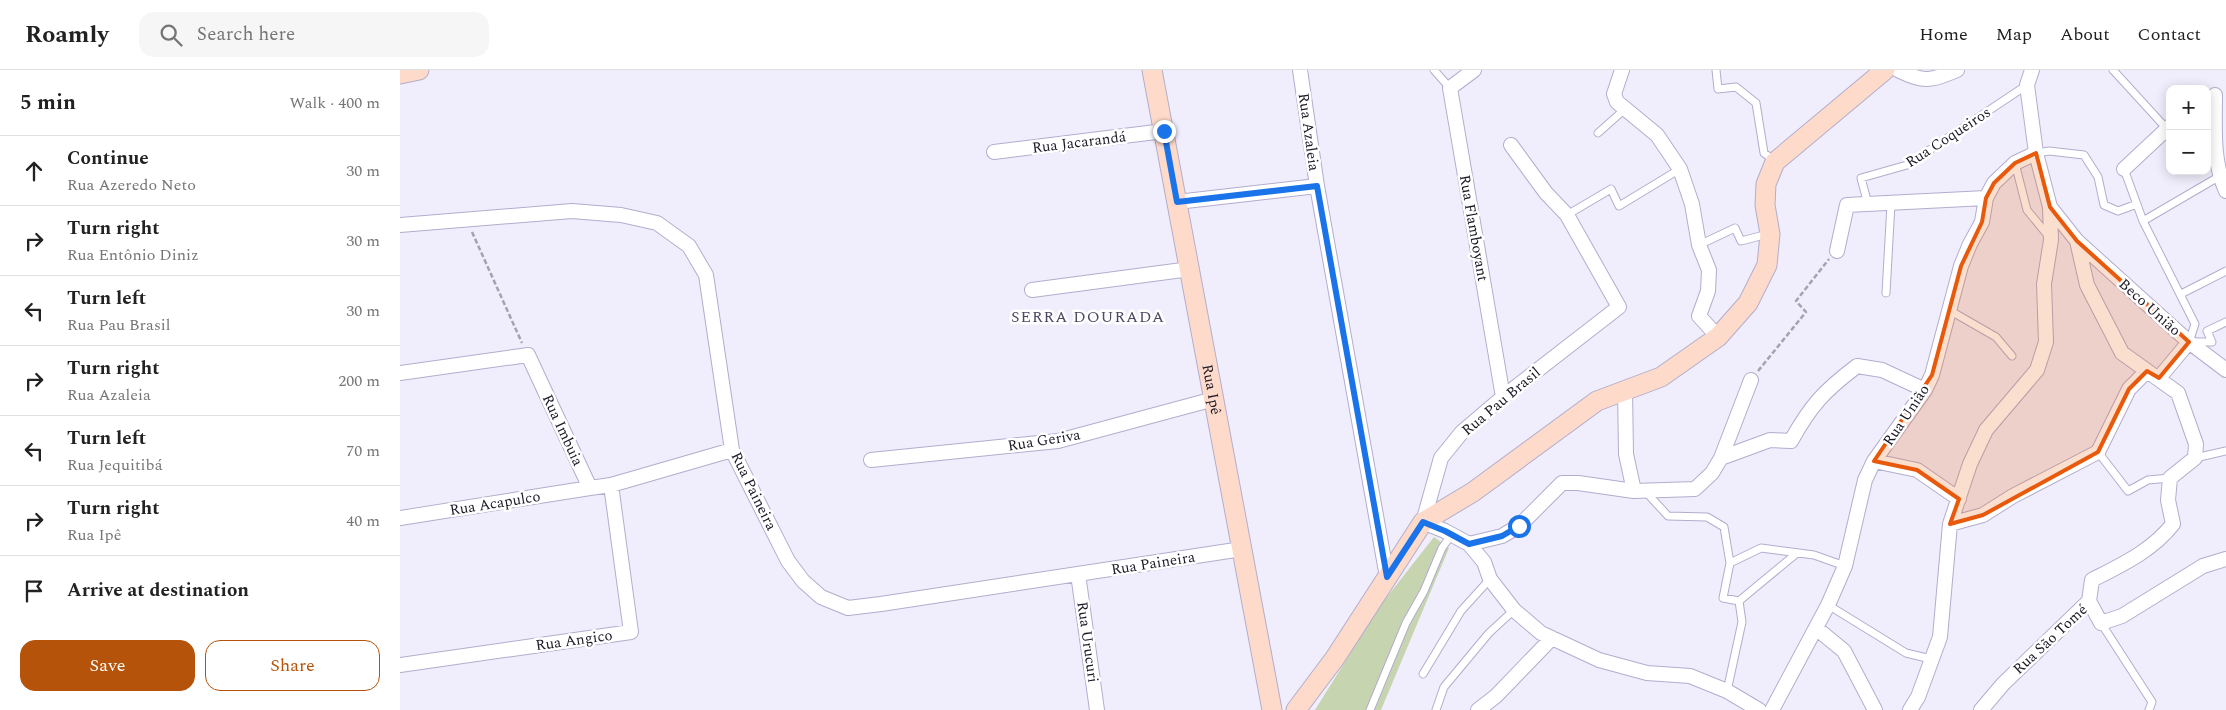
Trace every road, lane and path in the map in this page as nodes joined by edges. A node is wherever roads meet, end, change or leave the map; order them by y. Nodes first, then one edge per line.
1 (419, 70) edge
2 (1152, 70) edge
3 (1300, 70) edge
4 (1434, 70) edge
5 (1474, 70) edge
6 (1622, 70) edge
7 (1716, 70) edge
8 (1898, 70) edge
9 (1957, 70) edge
10 (2020, 70) edge
11 (2032, 70) edge
12 (2113, 70) edge
13 (1876, 73) edge
14 (400, 74) edge
15 (2027, 85) junction
16 (1450, 88) junction
17 (2216, 95) edge
18 (1625, 109) junction
19 (2166, 126) edge
20 (2166, 130) edge
21 (1164, 131) junction
22 (1598, 132) dead end
23 (1511, 145) dead end
24 (2220, 150) edge
25 (994, 152) dead end
26 (2036, 153) junction
27 (1775, 162) junction
28 (2015, 163) junction
29 (1680, 169) junction
30 (2124, 169) joint
31 (2220, 176) junction
32 (1317, 186) junction
33 (2226, 191) edge
34 (1986, 198) junction
35 (1177, 202) junction
36 (1890, 204) junction
37 (2137, 204) junction
38 (1868, 205) junction
39 (2050, 207) junction
40 (1567, 216) junction
41 (466, 219) junction
42 (2143, 221) junction
43 (400, 225) edge
44 (1770, 234) junction
45 (2051, 240) junction
46 (2077, 241) junction
47 (1699, 245) junction
48 (1836, 251) joint
49 (1190, 269) junction
50 (2226, 271) edge
51 (1032, 290) dead end
52 (1886, 294) dead end
53 (2181, 294) junction
54 (1949, 310) junction
55 (2226, 322) edge
56 (1718, 338) junction
57 (2189, 342) junction
58 (528, 355) junction
59 (2012, 356) dead end
60 (2226, 370) edge
61 (400, 373) edge
62 (2153, 374) junction
63 (1751, 380) joint
64 (1625, 390) junction
65 (1925, 390) junction
66 (1503, 397) junction
67 (1214, 399) junction
68 (732, 450) junction
69 (2226, 451) edge
70 (2098, 452) junction
71 (1720, 458) junction
72 (2196, 458) junction
73 (870, 460) dead end
74 (1874, 462) junction
75 (2170, 478) junction
76 (611, 485) junction
77 (590, 488) junction
78 (1639, 491) junction
79 (1959, 499) junction
80 (400, 518) edge
81 (1423, 522) junction
82 (1950, 524) junction
83 (1452, 534) junction
84 (1469, 544) junction
85 (1242, 549) junction
86 (1797, 553) junction
87 (2226, 559) edge
88 (1730, 563) junction
89 (1845, 566) junction
90 (1078, 574) junction
91 (1387, 577) junction
92 (1490, 578) junction
93 (1739, 601) junction
94 (2090, 601) junction
95 (1828, 605) junction
96 (1514, 610) junction
97 (2101, 623) junction
98 (1816, 628) junction
99 (1552, 638) junction
100 (1931, 659) junction
101 (400, 665) edge
102 (1423, 674) dead end
103 (1727, 691) junction
104 (1097, 710) edge
105 (1272, 710) edge
106 (1296, 710) edge
107 (1370, 710) edge
108 (1436, 710) edge
109 (1478, 710) edge
110 (1759, 710) edge
111 (1772, 710) edge
112 (1875, 710) edge
113 (1910, 710) edge
114 (1981, 710) edge
115 (2149, 710) edge

1 - 14 street
2 - 21 street, Rua Ipê
3 - 32 street, Rua Azaleia
4 - 16 lane
5 - 16 street
6 - 18 street
7 - 27 lane
8 - 9 street
10 - 15 street
11 - 15 street
12 - 19 lane
13 - 27 street
15 - 26 street
15 - 38 lane, Rua Coqueiros
16 - 66 street, Rua Flamboyant
17 - 24 street
18 - 22 lane
18 - 29 street
20 - 30 street
21 - 25 street, Rua Jacarandá
21 - 35 street, Rua Ipê
23 - 40 street
24 - 31 street
26 - 28 street, Rua União
26 - 37 lane
26 - 39 street
27 - 44 street
28 - 34 street, Rua União
28 - 45 lane
29 - 40 lane
29 - 47 street
30 - 37 lane
31 - 33 street
31 - 42 lane
32 - 35 street
32 - 91 street, Rua Azaleia
34 - 36 street
34 - 54 street, Rua União
35 - 49 street, Rua Ipê
36 - 38 street
36 - 52 lane
37 - 42 lane
38 - 48 street
39 - 45 street
39 - 46 street, Beco União
40 - 66 street, Rua Pau Brasil
41 - 43 street, Rua Paineira
41 - 58 path
41 - 68 street, Rua Paineira
42 - 53 lane
44 - 47 lane
44 - 56 street
45 - 79 street
46 - 57 street, Beco União
46 - 62 street
47 - 56 street
48 - 63 path
49 - 51 street
49 - 67 street, Rua Ipê
50 - 53 lane
53 - 57 lane
54 - 59 lane
54 - 65 street, Rua União
55 - 57 lane
56 - 64 street
57 - 60 street, Beco União
57 - 62 street
58 - 61 street
58 - 77 street, Rua Imbuia
62 - 70 street
62 - 72 street
63 - 71 street
64 - 78 street
64 - 81 street
65 - 71 street
65 - 74 street, Rua União
66 - 81 street, Rua Pau Brasil
67 - 73 street, Rua Geriva
67 - 85 street, Rua Ipê
68 - 76 street
68 - 90 street, Rua Paineira
69 - 72 lane
70 - 75 lane
70 - 82 street
71 - 78 street
72 - 75 street
74 - 79 street
74 - 89 street, Rua União
75 - 94 street
76 - 77 street
76 - 101 street, Rua Angico
77 - 80 street, Rua Acapulco
78 - 84 street
78 - 88 lane
79 - 82 street
81 - 83 street
81 - 91 street, Rua Pau Brasil
82 - 100 street
83 - 84 street
83 - 107 lane
84 - 92 street
85 - 90 street, Rua Paineira
85 - 105 street, Rua Ipê
86 - 88 lane
86 - 89 lane
86 - 93 lane
87 - 97 street, Rua São Tomé
88 - 93 lane
89 - 95 street, Rua União
90 - 104 street, Rua Urucuri
91 - 106 street, Rua Pau Brasil
92 - 96 street
92 - 102 lane
93 - 103 lane
94 - 97 street, Rua São Tomé
94 - 114 street, Rua São Tomé
95 - 98 street, Rua União
95 - 100 lane
96 - 99 street
96 - 108 lane
97 - 115 lane
98 - 111 street, Rua União
98 - 112 street
99 - 103 street
99 - 109 street
100 - 113 street
103 - 110 street

